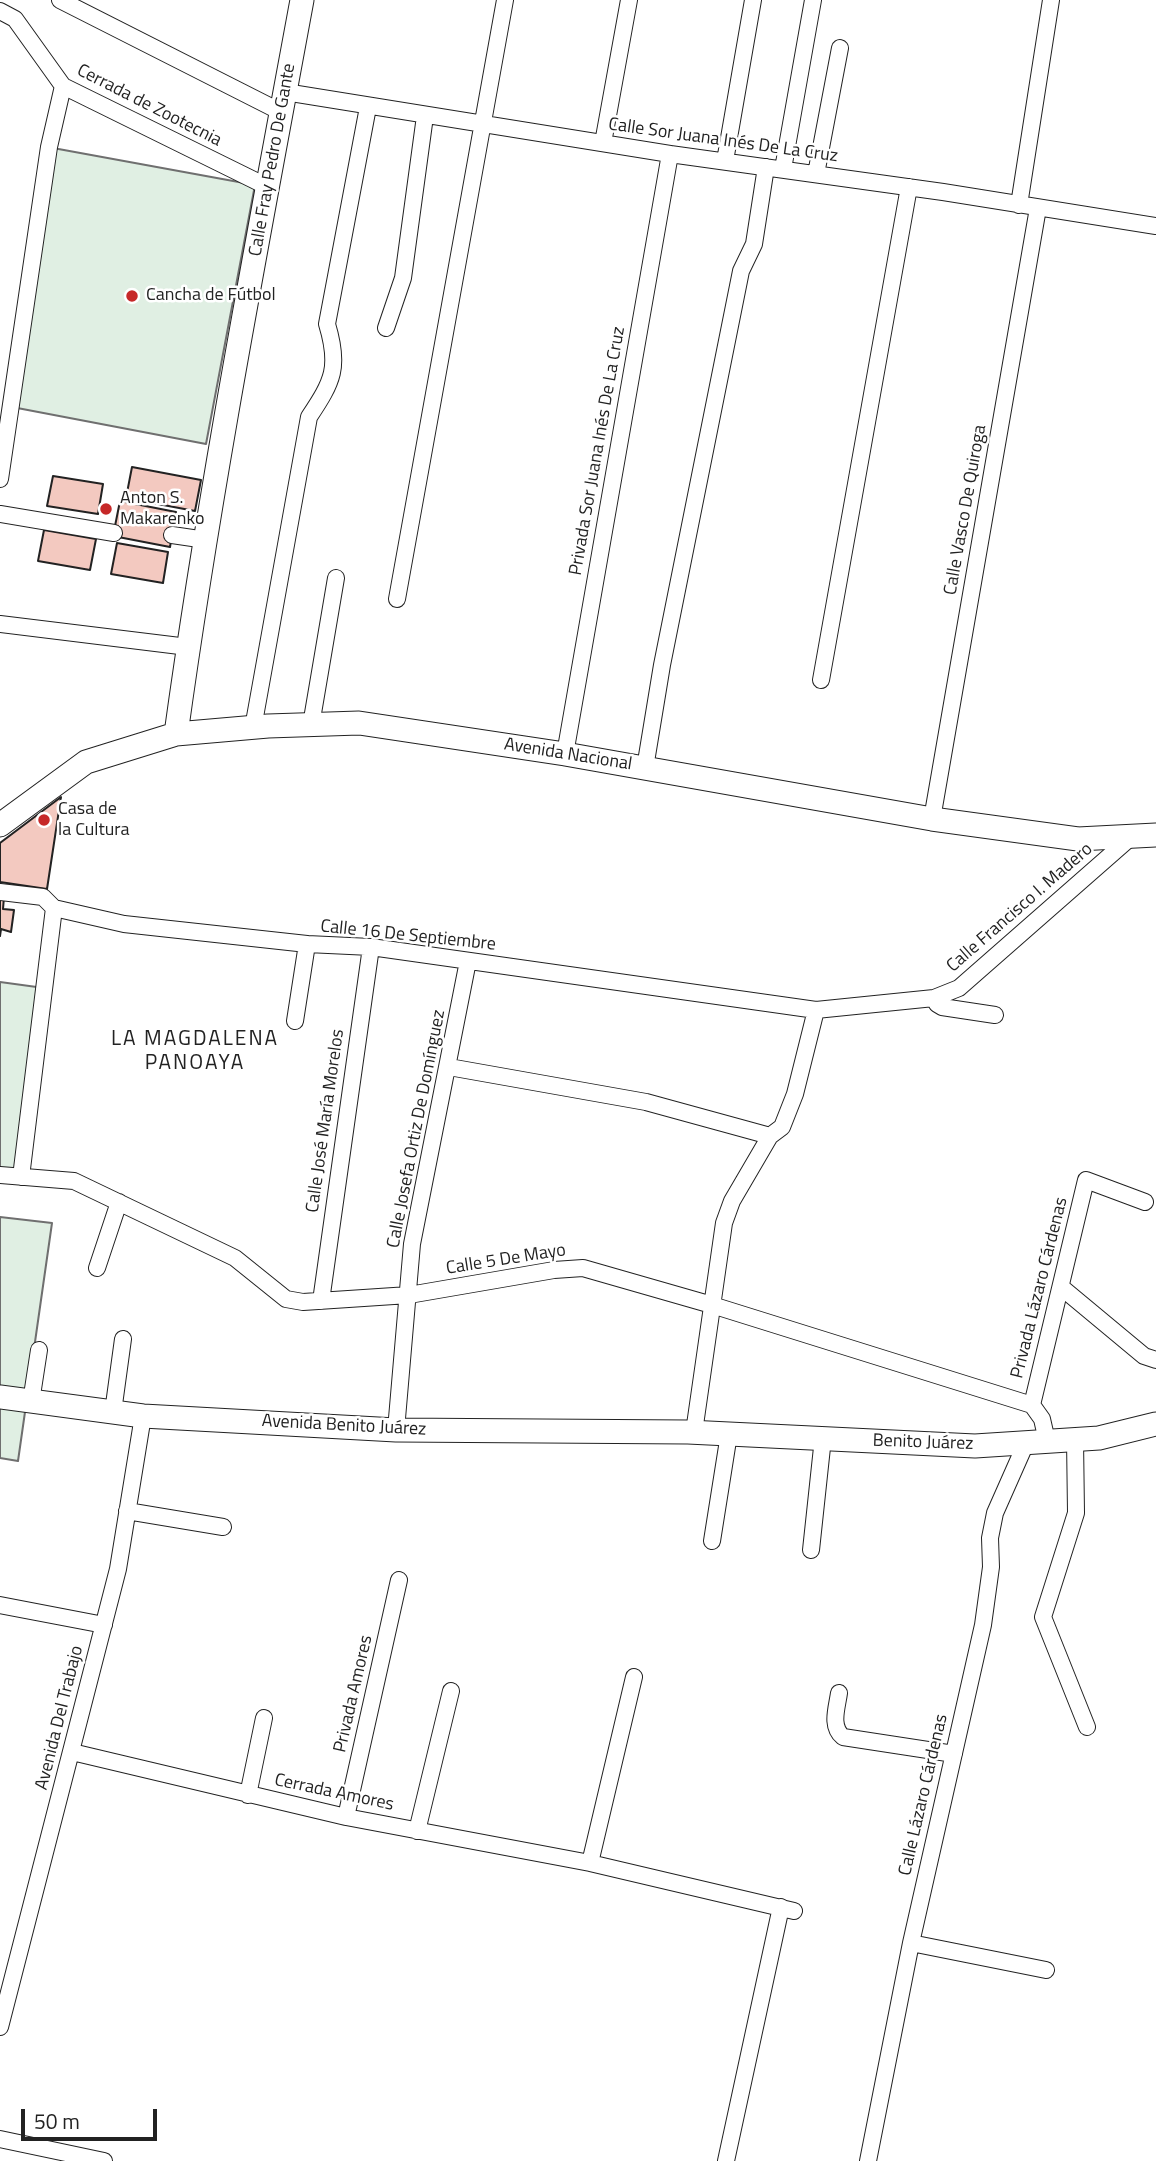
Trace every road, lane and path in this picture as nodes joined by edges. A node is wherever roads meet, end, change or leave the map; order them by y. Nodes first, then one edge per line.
1 (60, 0) edge
2 (302, 0) edge
3 (505, 0) edge
4 (629, 0) edge
5 (753, 0) edge
6 (813, 0) edge
7 (1051, 0) edge
8 (0, 11) edge
9 (840, 48) dead end
10 (63, 86) junction
11 (283, 102) junction
12 (368, 107) junction
13 (425, 116) junction
14 (482, 124) junction
15 (603, 143) junction
16 (670, 154) junction
17 (725, 161) junction
18 (775, 168) junction
19 (816, 174) junction
20 (268, 187) junction
21 (909, 187) junction
22 (1018, 205) junction
23 (1038, 208) junction
24 (1156, 226) edge
25 (386, 328) dead end
26 (0, 478) edge
27 (0, 514) edge
28 (114, 533) dead end
29 (172, 535) dead end
30 (206, 540) junction
31 (336, 578) dead end
32 (397, 599) dead end
33 (0, 624) edge
34 (188, 647) junction
35 (821, 680) dead end
36 (310, 725) junction
37 (253, 728) junction
38 (176, 734) junction
39 (565, 754) junction
40 (645, 768) junction
41 (932, 818) junction
42 (0, 825) edge
43 (1156, 835) edge
44 (1130, 838) junction
45 (0, 892) edge
46 (54, 908) junction
47 (307, 944) junction
48 (371, 947) junction
49 (468, 961) junction
50 (934, 998) junction
51 (816, 1010) junction
52 (995, 1015) dead end
53 (295, 1021) dead end
54 (449, 1067) junction
55 (770, 1136) junction
56 (0, 1175) edge
57 (21, 1177) junction
58 (119, 1202) junction
59 (1145, 1202) dead end
60 (97, 1268) dead end
61 (1060, 1287) junction
62 (409, 1295) junction
63 (321, 1301) junction
64 (712, 1305) junction
65 (123, 1339) dead end
66 (39, 1350) dead end
67 (1150, 1358) edge
68 (0, 1397) edge
69 (31, 1402) junction
70 (1032, 1405) junction
71 (113, 1412) junction
72 (143, 1416) junction
73 (1156, 1424) edge
74 (396, 1430) junction
75 (688, 1432) junction
76 (729, 1434) junction
77 (822, 1438) junction
78 (1075, 1439) junction
79 (1037, 1442) junction
80 (127, 1511) junction
81 (223, 1527) dead end
82 (712, 1541) dead end
83 (811, 1550) dead end
84 (399, 1580) dead end
85 (0, 1605) edge
86 (104, 1625) junction
87 (634, 1677) dead end
88 (451, 1691) dead end
89 (839, 1693) dead end
90 (264, 1718) dead end
91 (1087, 1727) dead end
92 (72, 1752) junction
93 (954, 1754) junction
94 (248, 1795) junction
95 (346, 1816) junction
96 (417, 1830) junction
97 (590, 1863) junction
98 (911, 1943) junction
99 (1046, 1970) dead end
100 (0, 2027) edge
101 (0, 2140) edge
102 (104, 2161) edge
103 (726, 2161) edge
104 (868, 2161) edge

1 - 11 street, Calle Sor Juana Inés De La Cruz
2 - 11 street, Calle Fray Pedro De Gante
3 - 14 street
4 - 15 street
5 - 17 street
6 - 18 street
7 - 22 street
8 - 10 street, Cerrada de Zootecnia
9 - 19 street
10 - 20 street, Cerrada de Zootecnia
10 - 26 street
11 - 12 street, Calle Sor Juana Inés De La Cruz
11 - 20 street, Calle Fray Pedro De Gante
12 - 13 street, Calle Sor Juana Inés De La Cruz
12 - 37 street
13 - 14 street, Calle Sor Juana Inés De La Cruz
13 - 25 street
14 - 15 street, Calle Sor Juana Inés De La Cruz
14 - 32 street
15 - 16 street, Calle Sor Juana Inés De La Cruz
16 - 17 street, Calle Sor Juana Inés De La Cruz
16 - 39 street, Privada Sor Juana Inés De La Cruz
17 - 18 street, Calle Sor Juana Inés De La Cruz
18 - 19 street, Calle Sor Juana Inés De La Cruz
18 - 40 street
19 - 21 street, Calle Sor Juana Inés De La Cruz
20 - 30 street, Calle Fray Pedro De Gante
21 - 22 street, Calle Sor Juana Inés De La Cruz
21 - 35 street
22 - 23 street, Calle Sor Juana Inés De La Cruz
23 - 24 street, Calle Sor Juana Inés De La Cruz
23 - 41 street, Calle Vasco De Quiroga
27 - 28 street
29 - 30 street
30 - 34 street, Calle Fray Pedro De Gante
31 - 36 street
33 - 34 street
34 - 38 street, Calle Fray Pedro De Gante
36 - 37 street, Avenida Nacional
36 - 39 street, Avenida Nacional
37 - 38 street, Avenida Nacional
38 - 42 street, Avenida Nacional
39 - 40 street, Avenida Nacional
40 - 41 street, Avenida Nacional
41 - 44 street, Avenida Nacional
43 - 44 street, Avenida Nacional
44 - 50 street, Calle Francisco I. Madero
45 - 46 street, Calle 16 De Septiembre
46 - 47 street, Calle 16 De Septiembre
46 - 57 street
47 - 48 street, Calle 16 De Septiembre
47 - 53 street
48 - 49 street, Calle 16 De Septiembre
48 - 63 street, Calle José María Morelos
49 - 51 street, Calle 16 De Septiembre
49 - 54 street, Calle Josefa Ortiz De Domínguez
50 - 51 street, Calle Francisco I. Madero
50 - 52 street
51 - 55 street
54 - 55 street
54 - 62 street, Calle Josefa Ortiz De Domínguez
55 - 64 street
56 - 57 street, Calle 5 De Mayo
57 - 58 street, Calle 5 De Mayo
58 - 60 street
58 - 63 street, Calle 5 De Mayo
59 - 61 street, Privada Lázaro Cárdenas
61 - 67 street
61 - 70 street, Privada Lázaro Cárdenas
62 - 63 street, Calle 5 De Mayo
62 - 64 street, Calle 5 De Mayo
62 - 74 street, Calle Josefa Ortiz De Domínguez
64 - 70 street, Calle 5 De Mayo
64 - 75 street
65 - 71 street
66 - 69 street
68 - 69 street, Avenida Benito Juárez
69 - 71 street, Avenida Benito Juárez
70 - 79 street
71 - 72 street, Avenida Benito Juárez
72 - 74 street, Avenida Benito Juárez
72 - 80 street, Avenida Del Trabajo
73 - 78 street, Benito Juárez
74 - 75 street, Avenida Benito Juárez
75 - 76 street, Benito Juárez
76 - 77 street, Benito Juárez
76 - 82 street
77 - 79 street, Benito Juárez
77 - 83 street
78 - 79 street, Benito Juárez
78 - 91 street
79 - 93 street, Calle Lázaro Cárdenas
80 - 81 street
80 - 86 street, Avenida Del Trabajo
84 - 95 street, Privada Amores
85 - 86 street
86 - 92 street, Avenida Del Trabajo
87 - 97 street
88 - 96 street
89 - 93 street
90 - 94 street
92 - 94 street, Cerrada Amores
92 - 100 street, Avenida Del Trabajo
93 - 98 street, Calle Lázaro Cárdenas
94 - 95 street, Cerrada Amores
95 - 96 street, Cerrada Amores
96 - 97 street, Cerrada Amores
97 - 103 street, Cerrada Amores
98 - 99 street
98 - 104 street, Calle Lázaro Cárdenas
101 - 102 street

